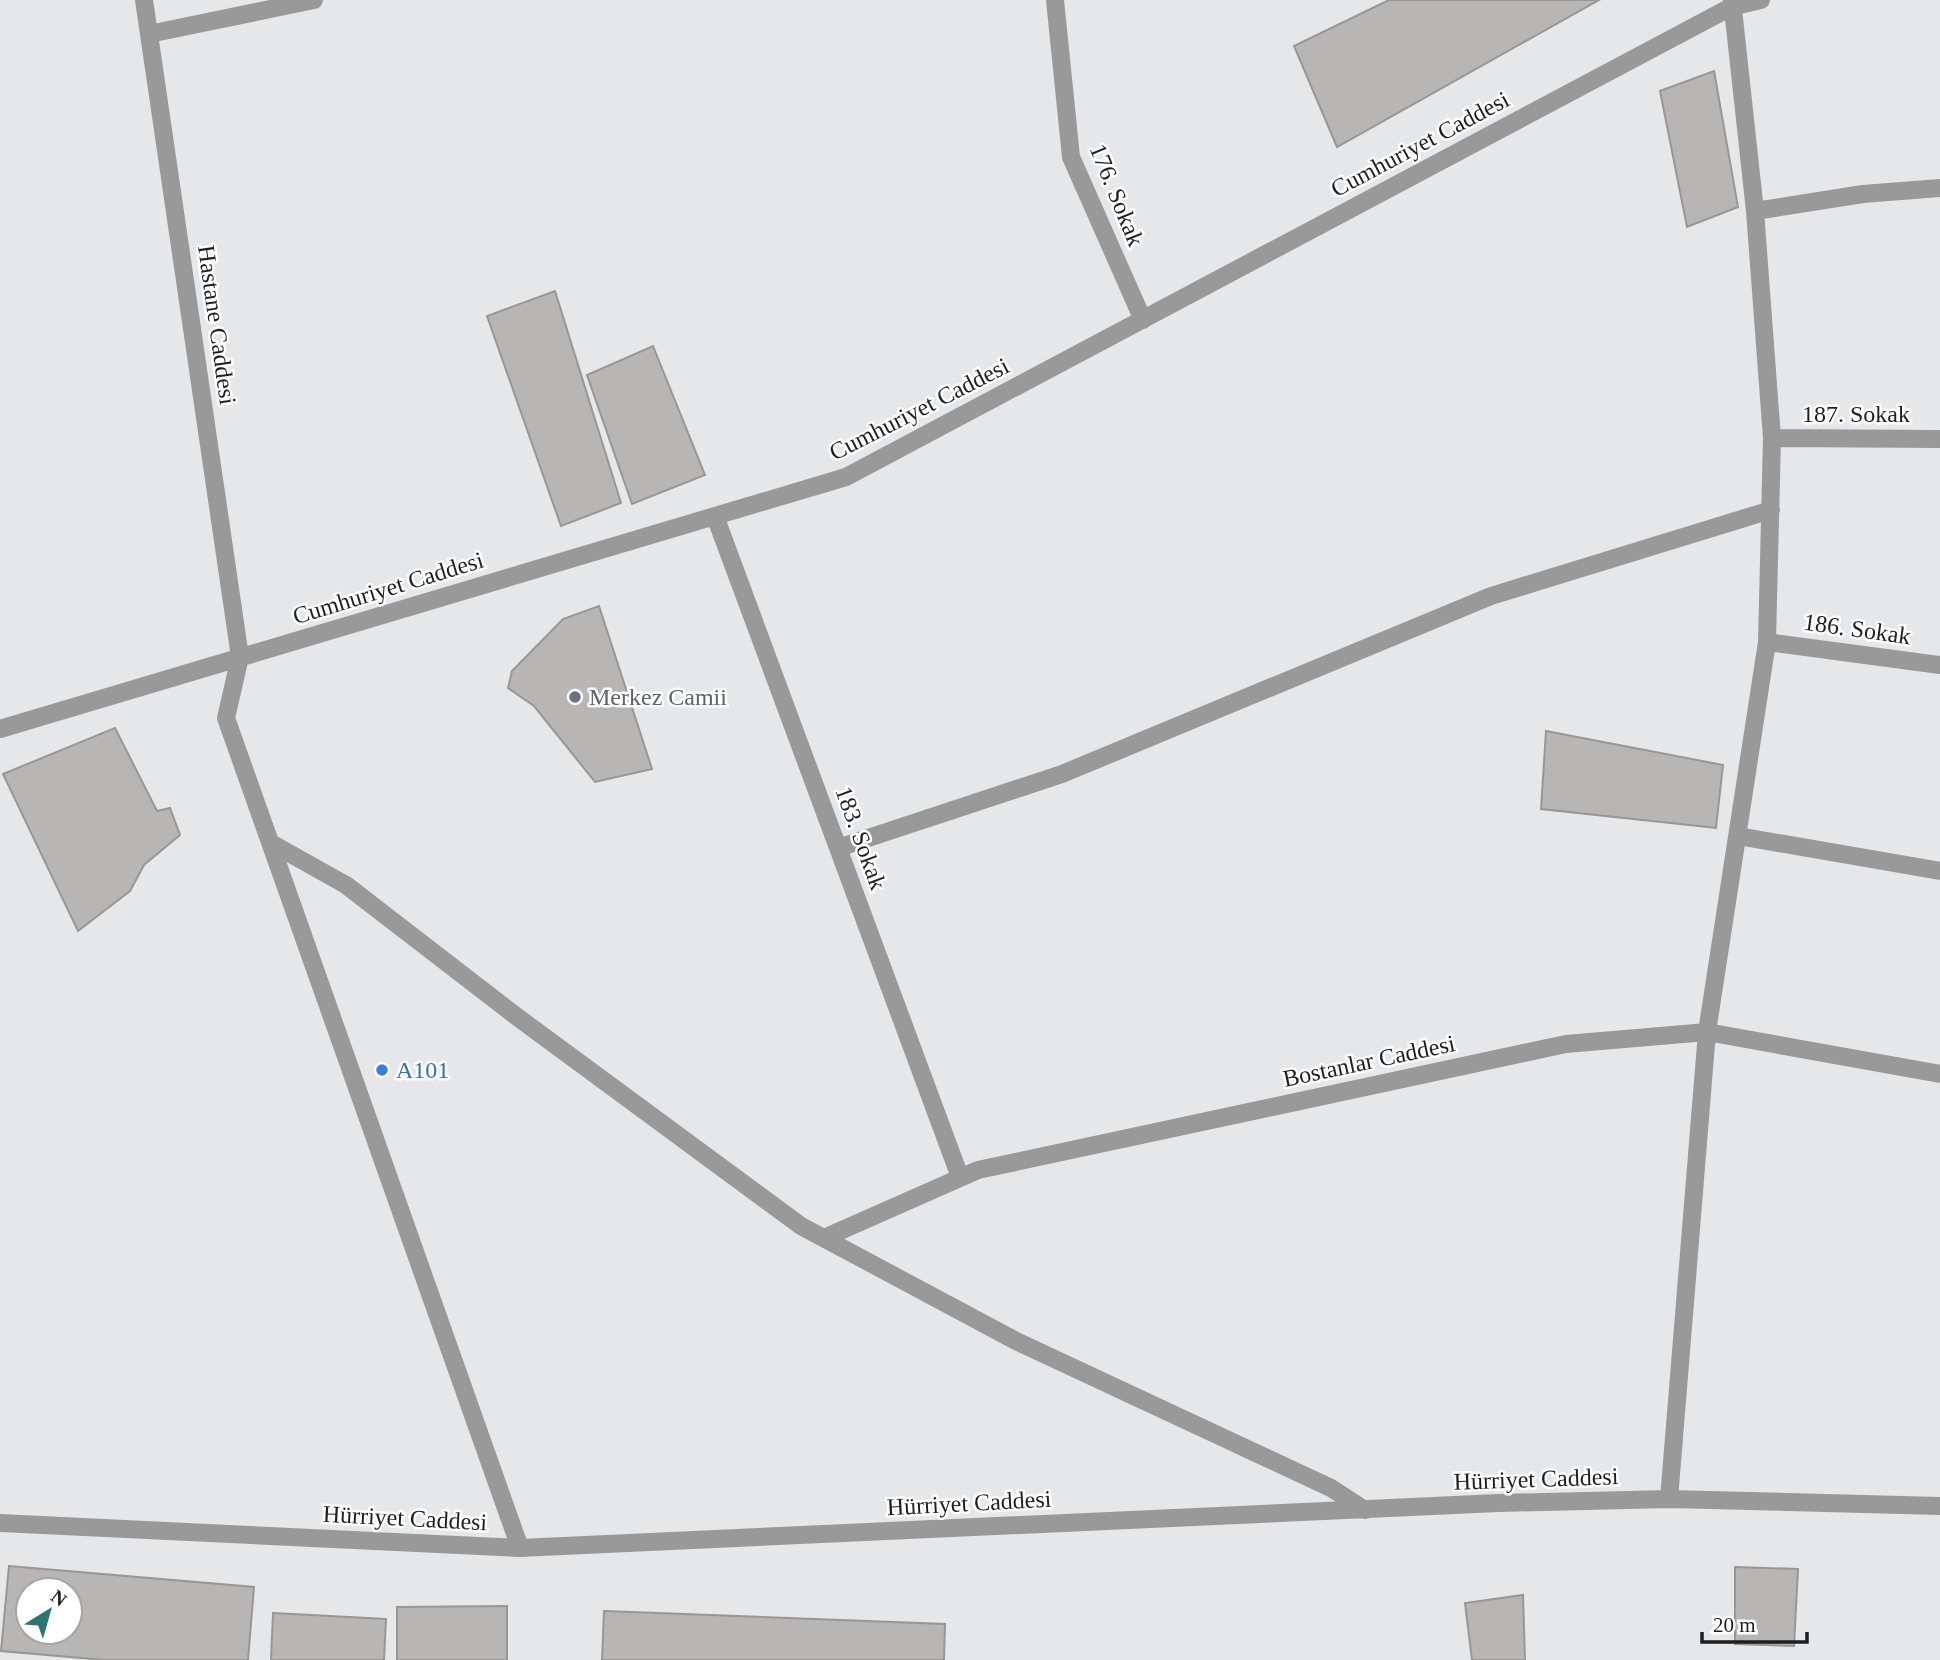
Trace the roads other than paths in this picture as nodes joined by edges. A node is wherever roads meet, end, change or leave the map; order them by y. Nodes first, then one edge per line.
1 (144, 0) edge
2 (314, 0) edge
3 (1055, 0) edge
4 (1762, 0) edge
5 (1732, 3) edge
6 (149, 34) junction
7 (1940, 188) edge
8 (1755, 211) junction
9 (1143, 320) junction
10 (1772, 438) junction
11 (1940, 439) edge
12 (1771, 510) junction
13 (715, 516) junction
14 (1767, 642) junction
15 (240, 657) junction
16 (1940, 665) edge
17 (0, 729) edge
18 (1738, 836) junction
19 (271, 843) junction
20 (838, 849) junction
21 (1940, 871) edge
22 (1707, 1032) junction
23 (1940, 1074) edge
24 (960, 1177) junction
25 (824, 1238) junction
26 (1670, 1499) junction
27 (1940, 1506) edge
28 (1365, 1510) junction
29 (0, 1523) edge
30 (520, 1548) junction

1 - 6 street, Hastane Caddesi
2 - 6 street
3 - 9 street, 176. Sokak
4 - 5 street, Cumhuriyet Caddesi
5 - 8 street
5 - 9 street, Cumhuriyet Caddesi
6 - 15 street, Hastane Caddesi
7 - 8 street
8 - 10 street
9 - 13 street, Cumhuriyet Caddesi
10 - 11 street, 187. Sokak
10 - 12 street
12 - 14 street
12 - 20 street
13 - 15 street, Cumhuriyet Caddesi
13 - 20 street, 183. Sokak
14 - 16 street, 186. Sokak
14 - 18 street
15 - 17 street, Cumhuriyet Caddesi
15 - 19 street
18 - 21 street
18 - 22 street
19 - 25 street
19 - 30 street
20 - 24 street, 183. Sokak
22 - 23 street, Bostanlar Caddesi
22 - 24 street, Bostanlar Caddesi
22 - 26 street
24 - 25 street, Bostanlar Caddesi
25 - 28 street
26 - 27 street, Hürriyet Caddesi
26 - 28 street, Hürriyet Caddesi
28 - 30 street, Hürriyet Caddesi
29 - 30 street, Hürriyet Caddesi

